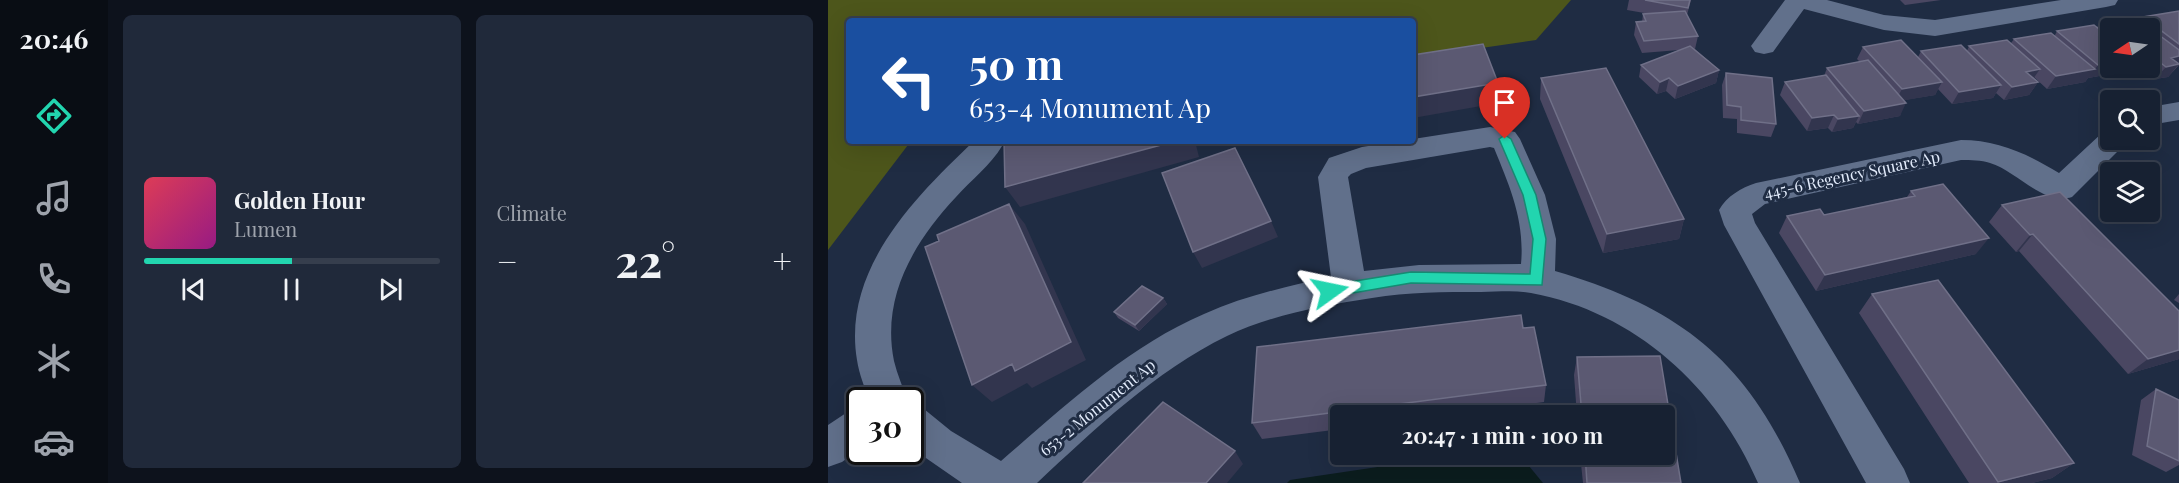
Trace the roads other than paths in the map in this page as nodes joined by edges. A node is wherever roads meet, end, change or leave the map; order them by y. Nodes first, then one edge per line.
1 (1800, 0) edge
2 (2106, 0) edge
3 (1764, 46) dead end
4 (2179, 111) edge
5 (2160, 114) edge
6 (987, 146) dead end
7 (2102, 150) edge
8 (1537, 281) junction
9 (1349, 286) junction
10 (882, 387) edge
11 (924, 433) edge
12 (846, 436) edge
13 (828, 448) edge
14 (999, 483) edge
15 (1007, 483) edge
16 (1779, 483) edge
17 (1889, 483) edge

1 - 2 street
1 - 3 street
4 - 5 street
6 - 10 street
7 - 17 street, 445-6 Regency Square Ap
8 - 9 street, 653-2 Monument Ap
8 - 9 street
8 - 16 street, 653-2 Monument Ap
9 - 15 street, 653-2 Monument Ap
11 - 14 street
12 - 13 street

